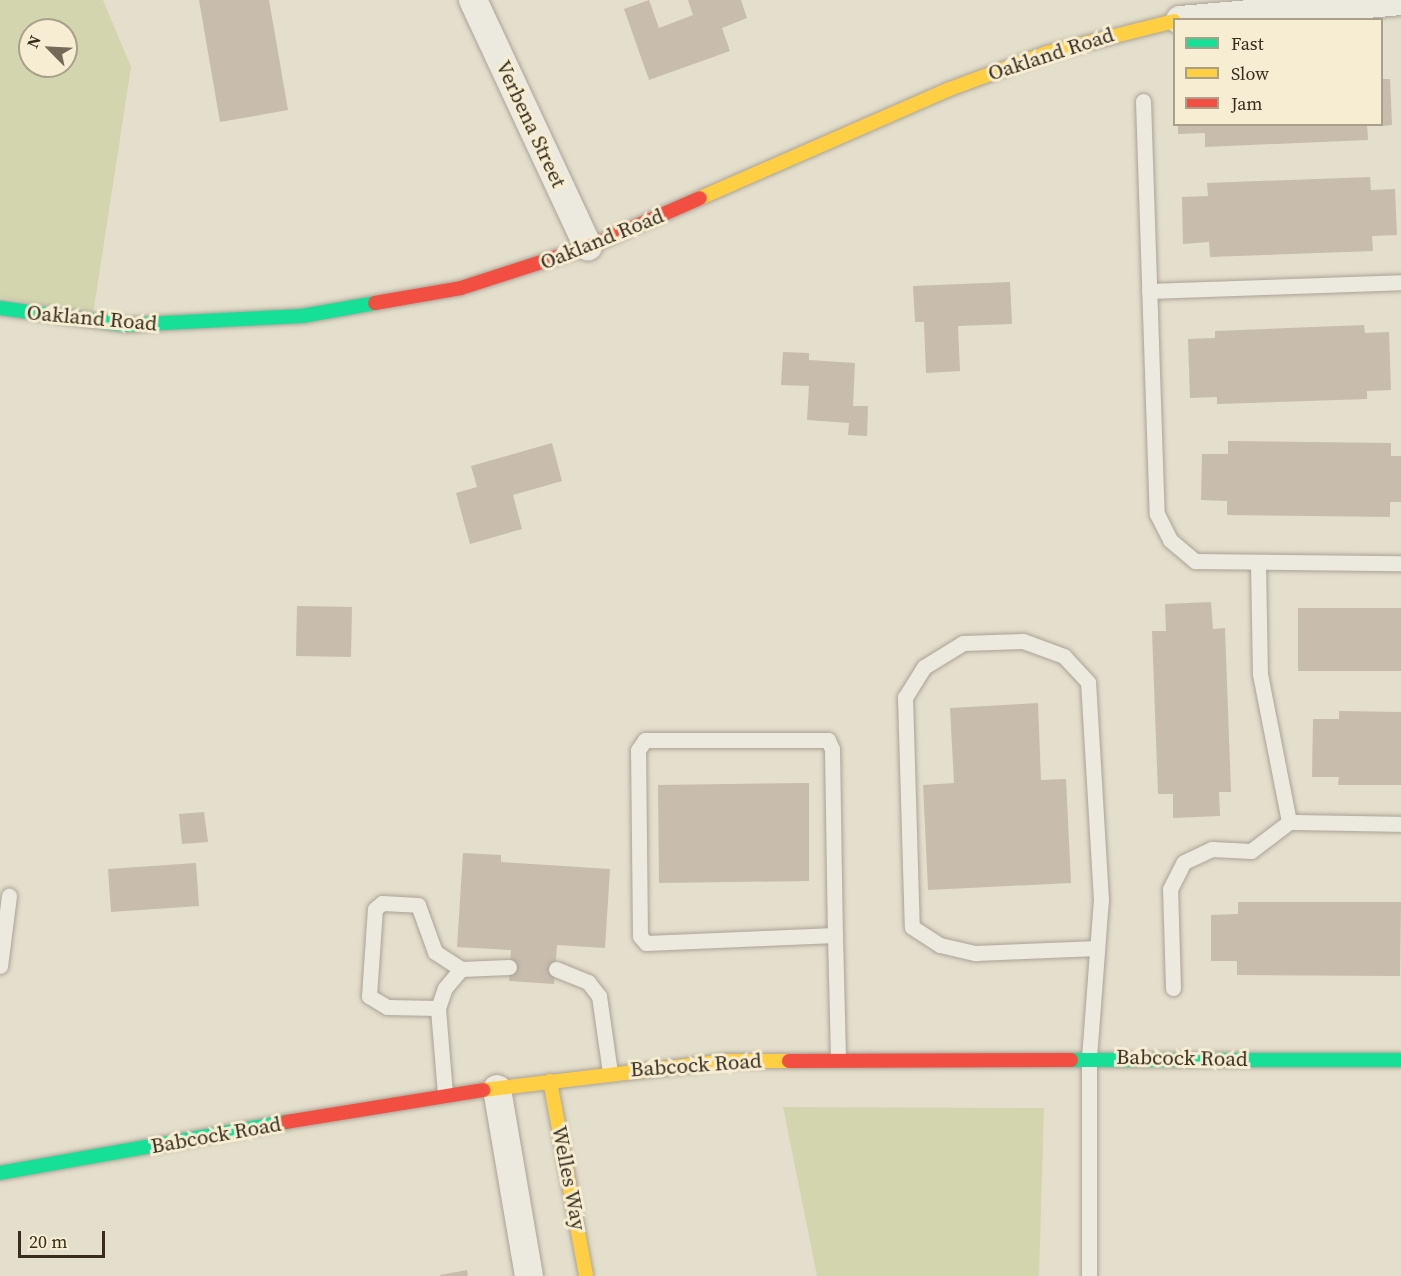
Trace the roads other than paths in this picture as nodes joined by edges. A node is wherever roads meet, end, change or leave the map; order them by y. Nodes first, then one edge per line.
1 (473, 0) edge
2 (1401, 1) edge
3 (1203, 18) edge
4 (1173, 21) edge
5 (1143, 101) dead end
6 (588, 247) junction
7 (1401, 282) edge
8 (1149, 291) junction
9 (0, 308) edge
10 (1258, 562) junction
11 (1401, 563) edge
12 (1289, 822) junction
13 (1401, 824) edge
14 (9, 896) dead end
15 (836, 935) junction
16 (1096, 948) junction
17 (0, 966) edge
18 (509, 968) dead end
19 (461, 969) junction
20 (556, 969) dead end
21 (1173, 987) dead end
22 (438, 1008) junction
23 (1089, 1058) junction
24 (838, 1059) junction
25 (1401, 1060) edge
26 (610, 1072) junction
27 (550, 1081) junction
28 (497, 1089) junction
29 (445, 1094) junction
30 (0, 1173) edge
31 (530, 1276) edge
32 (586, 1276) edge
33 (1089, 1276) edge

1 - 6 street, Verbena Street
2 - 3 street
4 - 6 street, Oakland Road
5 - 8 lane
6 - 9 street, Oakland Road
7 - 8 lane
8 - 10 lane
10 - 11 lane
10 - 12 lane
12 - 13 lane
12 - 21 lane
14 - 17 lane
15 - 15 lane
15 - 24 lane
16 - 16 lane
16 - 23 lane
18 - 19 lane
19 - 22 lane
19 - 22 lane
20 - 26 lane
22 - 29 lane
23 - 24 street, Babcock Road
23 - 25 street, Babcock Road
23 - 33 lane
24 - 26 street, Babcock Road
26 - 27 street, Babcock Road
27 - 28 street, Babcock Road
27 - 32 street, Welles Way
28 - 29 street, Babcock Road
28 - 31 street
29 - 30 street, Babcock Road

